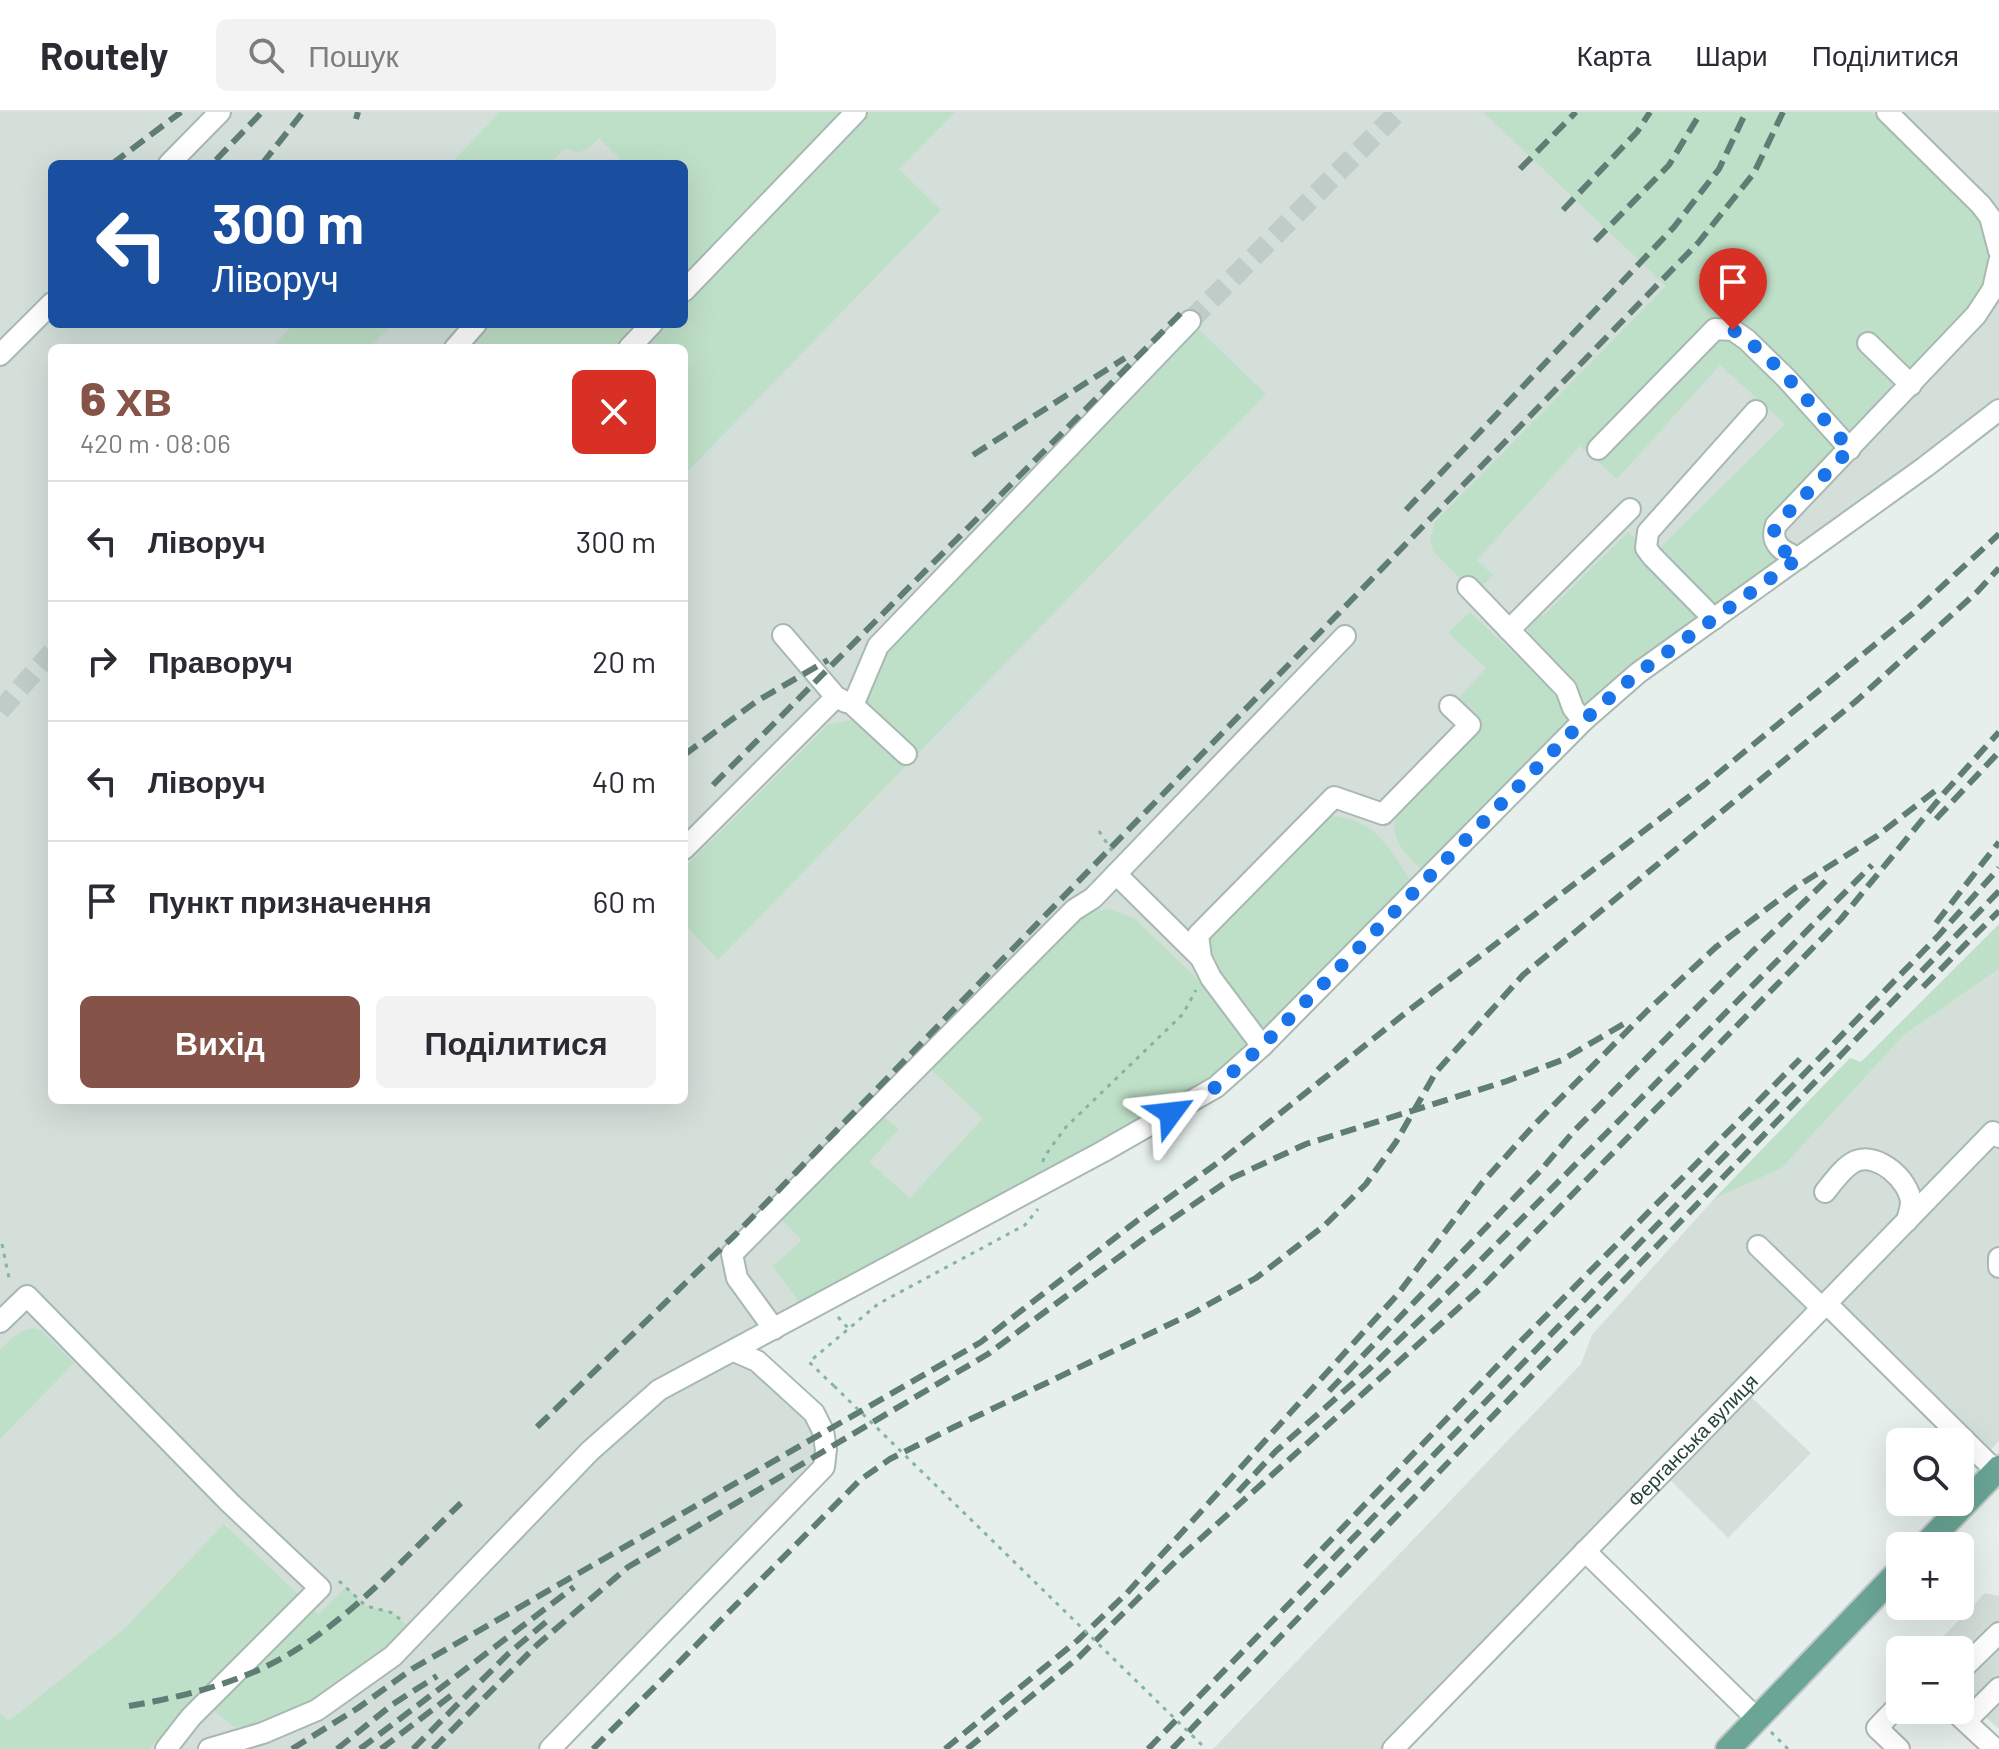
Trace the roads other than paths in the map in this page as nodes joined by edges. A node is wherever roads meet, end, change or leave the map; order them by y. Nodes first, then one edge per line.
1 (220, 112) edge
2 (856, 112) edge
3 (1887, 112) edge
4 (173, 160) edge
5 (1999, 251) edge
6 (1999, 262) edge
7 (688, 287) edge
8 (48, 307) edge
9 (1190, 321) tunnel mouth
10 (472, 328) edge
11 (648, 328) edge
12 (1868, 343) dead end
13 (458, 344) edge
14 (633, 344) edge
15 (0, 355) edge
16 (1911, 385) junction
17 (1999, 410) edge
18 (1756, 411) dead end
19 (1598, 449) dead end
20 (1850, 449) junction
21 (1630, 509) dead end
22 (1799, 558) junction
23 (1468, 587) dead end
24 (1714, 619) junction
25 (1509, 630) junction
26 (783, 635) dead end
27 (1345, 636) dead end
28 (845, 701) junction
29 (1450, 706) dead end
30 (1583, 721) junction
31 (906, 754) dead end
32 (688, 845) edge
33 (1116, 874) junction
34 (1201, 958) junction
35 (1262, 1046) junction
36 (1996, 1134) edge
37 (1825, 1192) dead end
38 (1907, 1221) junction
39 (1758, 1246) dead end
40 (1999, 1258) edge
41 (1999, 1267) edge
42 (1821, 1307) junction
43 (0, 1322) edge
44 (774, 1329) junction
45 (734, 1351) junction
46 (1998, 1471) edge
47 (1938, 1532) edge
48 (1585, 1551) junction
49 (1886, 1585) edge
50 (1999, 1633) edge
51 (1974, 1657) edge
52 (1999, 1688) edge
53 (1974, 1706) edge
54 (1757, 1719) junction
55 (1886, 1719) edge
56 (1968, 1724) edge
57 (1997, 1748) edge
58 (166, 1749) edge
59 (209, 1749) edge
60 (550, 1749) edge
61 (1393, 1749) edge
62 (1728, 1749) edge
63 (1899, 1749) edge

1 - 4 street
2 - 7 street
3 - 5 street
6 - 16 street
8 - 15 street
9 - 28 street
10 - 13 street
11 - 14 street
12 - 16 street
16 - 20 street
17 - 22 street
18 - 24 street
19 - 20 street
20 - 22 street
21 - 25 street
22 - 24 street
23 - 25 street
24 - 30 street
25 - 30 street
26 - 28 street
27 - 33 street
28 - 31 street
28 - 32 street
29 - 34 street
30 - 35 street
33 - 34 street
33 - 44 street
34 - 35 street
35 - 44 street
36 - 38 street, Ферганська вулиця
37 - 38 street
38 - 42 street, Ферганська вулиця
39 - 42 street
40 - 41 street
42 - 46 street
42 - 48 street, Ферганська вулиця
43 - 58 street
44 - 45 street
45 - 59 street
45 - 60 street
46 - 47 main road
48 - 54 street
48 - 61 street, Ферганська вулиця
49 - 54 main road
50 - 51 street
52 - 53 street
54 - 62 main road
55 - 63 street
56 - 57 street

